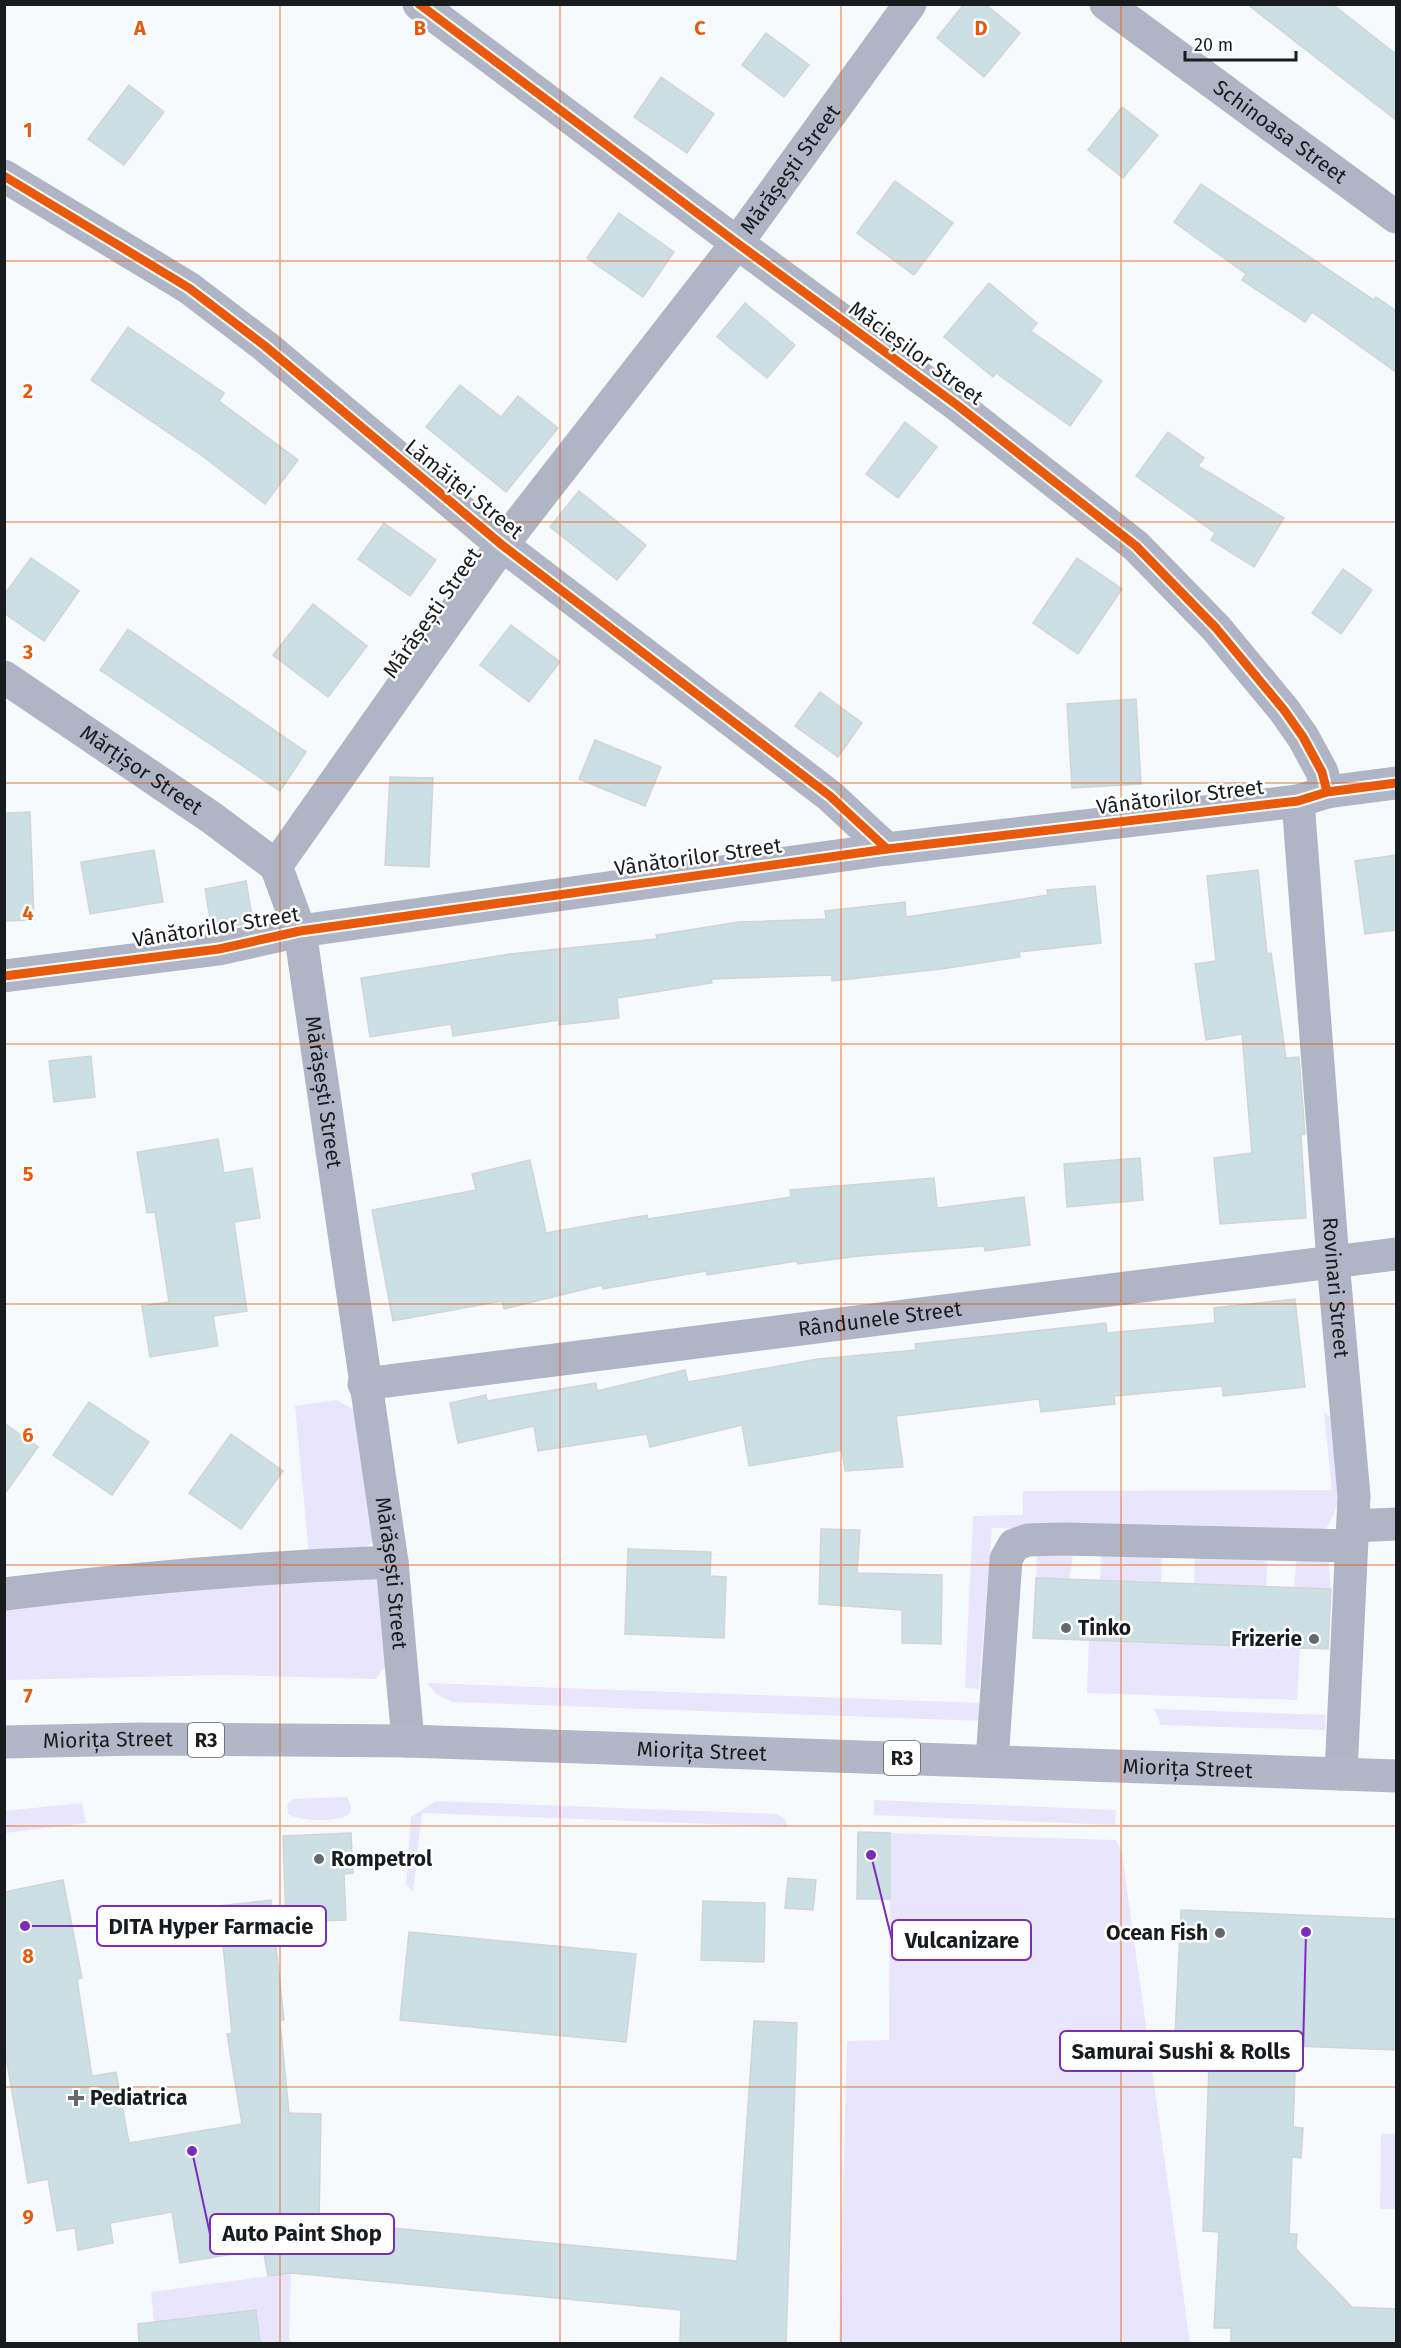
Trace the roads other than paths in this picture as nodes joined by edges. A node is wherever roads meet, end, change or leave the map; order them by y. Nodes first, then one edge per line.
1 (419, 4) edge
2 (910, 4) edge
3 (1106, 4) edge
4 (4, 176) edge
5 (1396, 217) edge
6 (736, 243) junction
7 (502, 545) junction
8 (4, 677) edge
9 (1396, 783) edge
10 (1313, 796) junction
11 (887, 849) junction
12 (276, 866) junction
13 (300, 931) junction
14 (4, 976) edge
15 (1396, 1254) edge
16 (1333, 1262) junction
17 (364, 1384) junction
18 (1396, 1524) edge
19 (1352, 1536) junction
20 (392, 1562) junction
21 (4, 1594) edge
22 (408, 1741) junction
23 (4, 1742) edge
24 (992, 1761) junction
25 (1341, 1774) junction
26 (1396, 1776) edge

1 - 6 street, Măcieșilor Street
2 - 6 street, Mărășești Street
3 - 5 street, Schinoasa Street
4 - 7 street, Lămăiței Street
6 - 7 street, Mărășești Street
6 - 10 street, Măcieșilor Street
7 - 11 street, Lămăiței Street
7 - 12 street, Mărășești Street
8 - 12 street, Mărțișor Street
9 - 10 street, Vânătorilor Street
10 - 11 street, Vânătorilor Street
10 - 16 street, Rovinari Street
11 - 13 street, Vânătorilor Street
12 - 13 street, Mărășești Street
13 - 14 street, Vânătorilor Street
13 - 17 street, Mărășești Street
15 - 16 street, Rândunele Street
16 - 17 street, Rândunele Street
16 - 19 street, Rovinari Street
17 - 20 street, Mărășești Street
18 - 19 street
19 - 24 street
19 - 25 street, Rovinari Street
20 - 21 street
20 - 22 street, Mărășești Street
22 - 23 main road, Miorița Street / R3
22 - 24 main road, Miorița Street / R3
24 - 25 main road, Miorița Street / R3
25 - 26 main road, Miorița Street / R3

